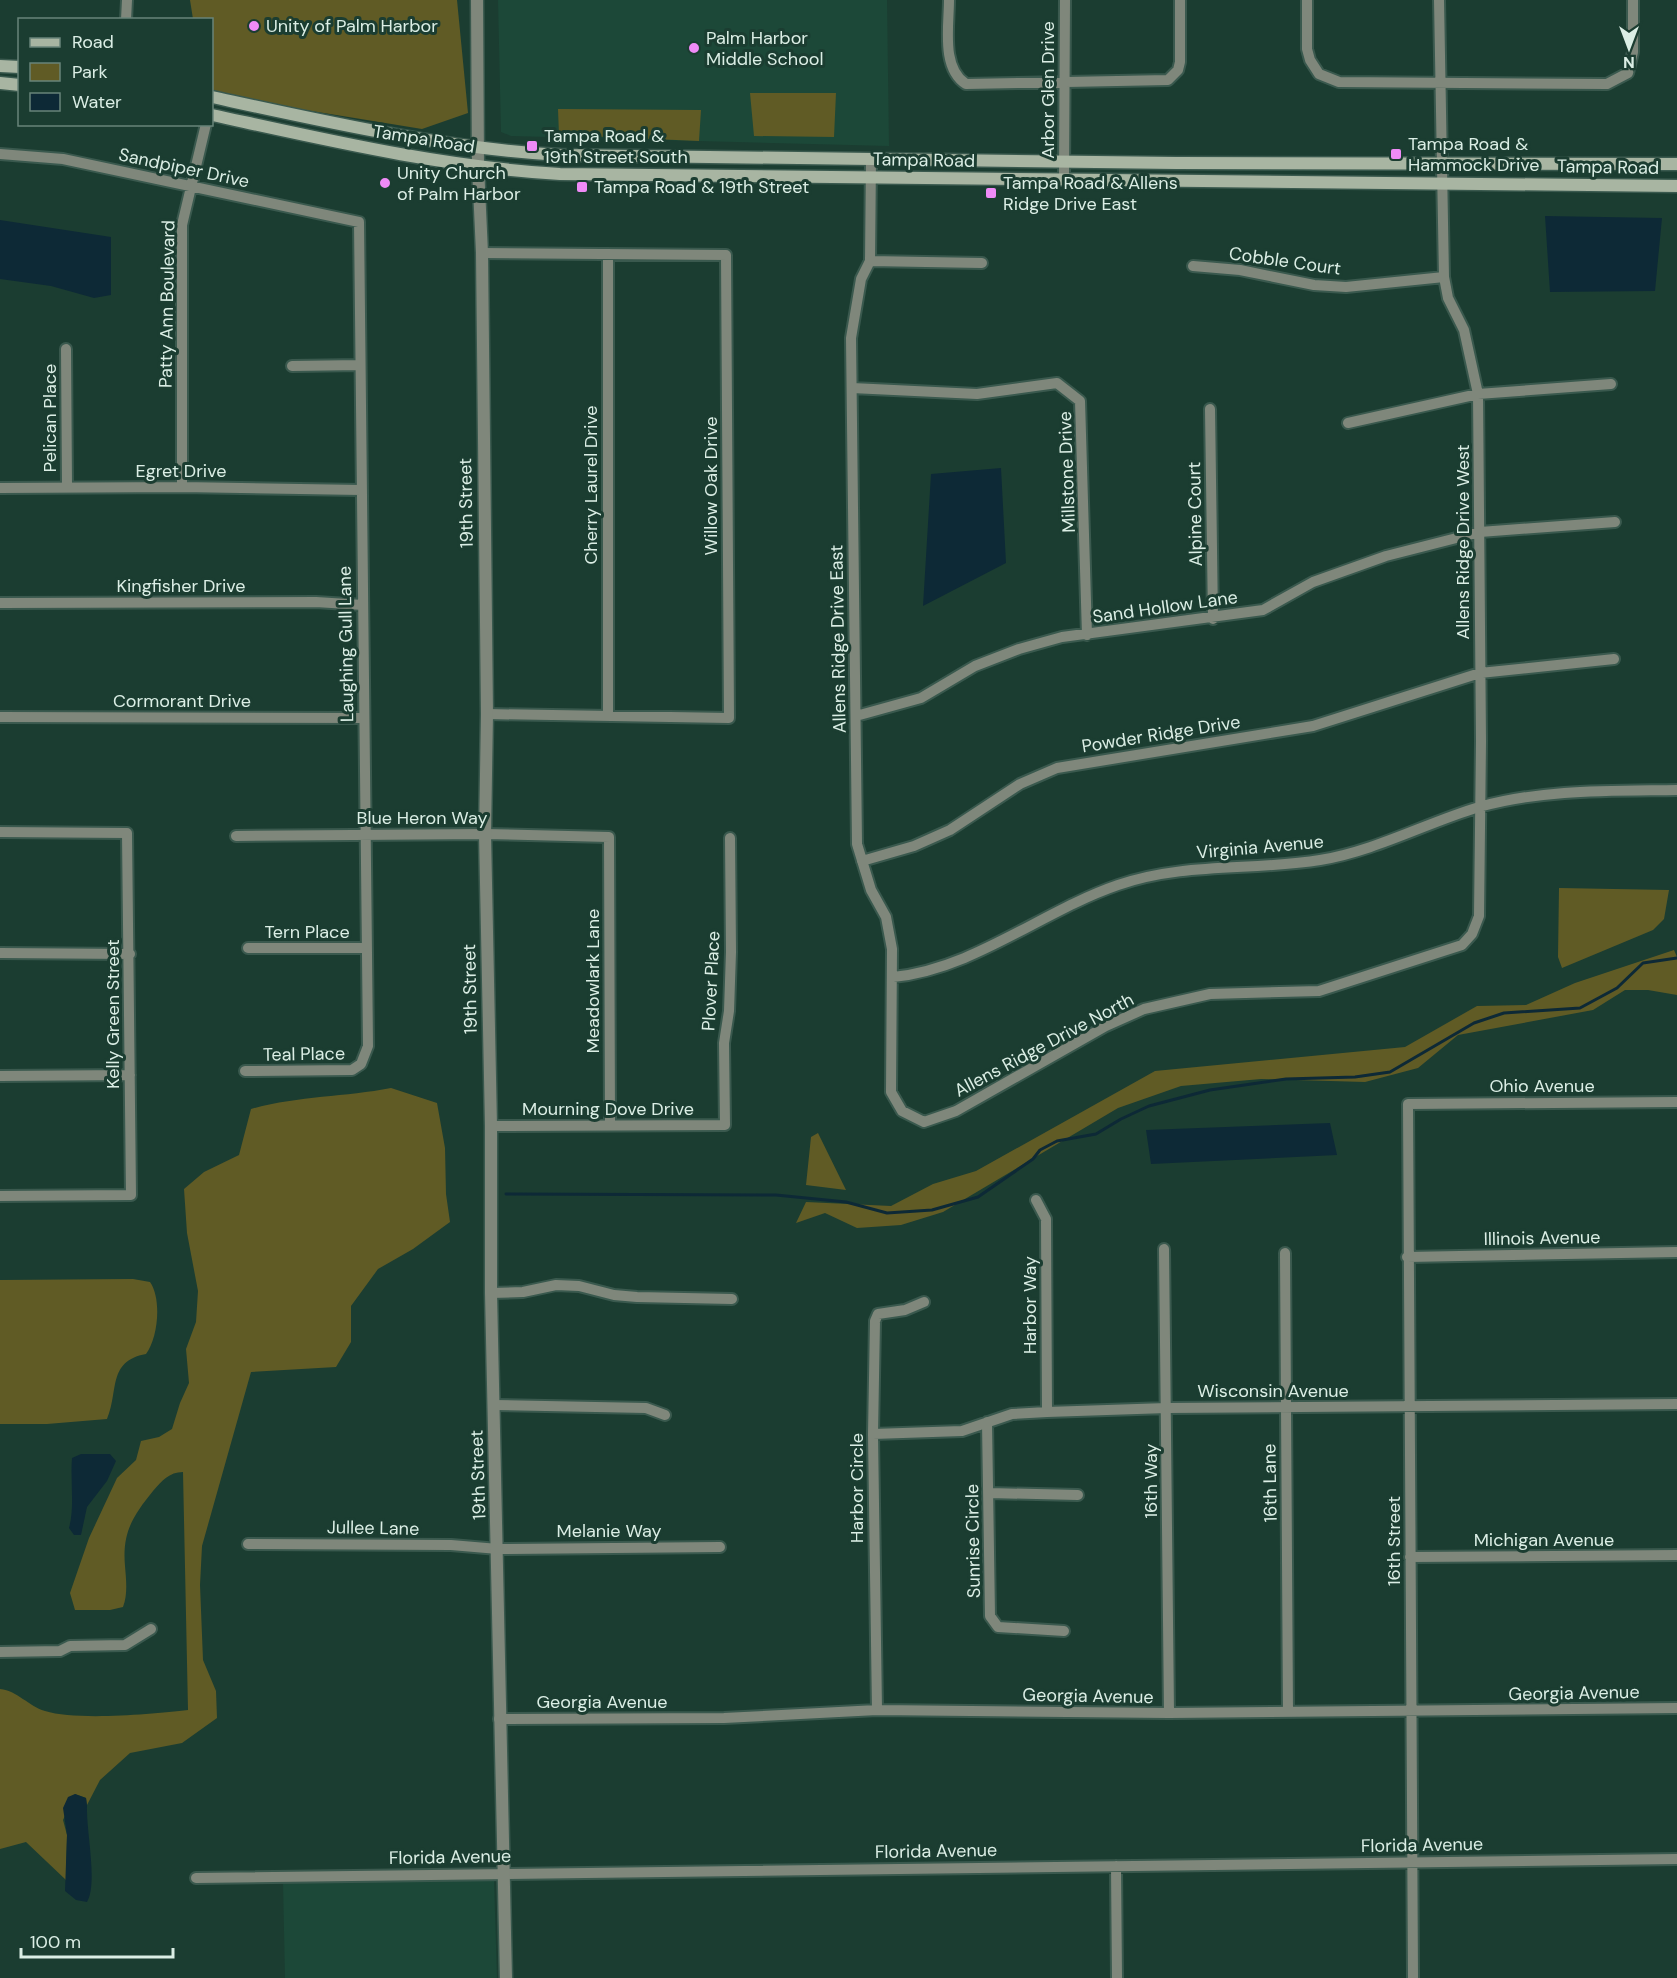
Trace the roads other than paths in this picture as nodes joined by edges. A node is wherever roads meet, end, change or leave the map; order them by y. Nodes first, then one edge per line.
1 (127, 0) edge
2 (477, 0) edge
3 (949, 0) edge
4 (1065, 0) edge
5 (1180, 0) edge
6 (1307, 0) edge
7 (1439, 0) edge
8 (1633, 0) edge
9 (126, 18) edge
10 (0, 66) edge
11 (18, 67) edge
12 (1066, 83) junction
13 (0, 84) edge
14 (18, 85) edge
15 (1441, 85) junction
16 (213, 98) edge
17 (213, 115) edge
18 (205, 126) edge
19 (479, 148) junction
20 (0, 154) edge
21 (729, 159) junction
22 (871, 159) junction
23 (1065, 161) junction
24 (1442, 162) junction
25 (1677, 164) edge
26 (478, 166) junction
27 (729, 177) junction
28 (871, 178) junction
29 (1064, 179) junction
30 (1443, 182) junction
31 (190, 186) junction
32 (1677, 186) edge
33 (359, 222) joint
34 (482, 253) junction
35 (608, 254) junction
36 (870, 261) junction
37 (982, 263) dead end
38 (1193, 266) dead end
39 (1444, 277) junction
40 (66, 349) dead end
41 (360, 365) junction
42 (292, 366) dead end
43 (1611, 384) dead end
44 (852, 388) junction
45 (1478, 394) junction
46 (1210, 409) dead end
47 (1348, 423) dead end
48 (67, 487) junction
49 (182, 487) junction
50 (0, 488) edge
51 (361, 490) junction
52 (1615, 522) dead end
53 (1480, 532) junction
54 (0, 603) edge
55 (363, 605) junction
56 (1213, 619) junction
57 (1087, 634) junction
58 (1614, 659) dead end
59 (1480, 673) junction
60 (486, 714) junction
61 (608, 716) junction
62 (856, 716) junction
63 (0, 717) edge
64 (363, 718) junction
65 (1677, 790) edge
66 (1481, 807) junction
67 (0, 832) edge
68 (364, 834) junction
69 (485, 834) junction
70 (236, 836) dead end
71 (609, 837) joint
72 (730, 837) dead end
73 (862, 861) junction
74 (1476, 928) joint
75 (248, 948) dead end
76 (367, 948) junction
77 (0, 953) edge
78 (130, 954) junction
79 (893, 977) junction
80 (361, 1064) joint
81 (245, 1071) dead end
82 (130, 1075) junction
83 (0, 1076) edge
84 (1677, 1102) edge
85 (1408, 1104) joint
86 (902, 1111) joint
87 (610, 1125) junction
88 (724, 1125) joint
89 (491, 1126) junction
90 (0, 1196) edge
91 (1036, 1200) dead end
92 (1164, 1249) dead end
93 (1677, 1252) edge
94 (1285, 1253) dead end
95 (1407, 1257) junction
96 (491, 1293) junction
97 (732, 1299) dead end
98 (924, 1302) dead end
99 (1677, 1404) edge
100 (494, 1405) junction
101 (1285, 1407) junction
102 (1410, 1407) junction
103 (1167, 1408) junction
104 (1047, 1412) junction
105 (665, 1415) dead end
106 (987, 1422) junction
107 (873, 1434) junction
108 (989, 1493) junction
109 (1078, 1495) dead end
110 (248, 1544) dead end
111 (720, 1547) dead end
112 (498, 1549) junction
113 (1677, 1555) edge
114 (1410, 1557) junction
115 (152, 1629) dead end
116 (1064, 1631) dead end
117 (0, 1652) edge
118 (1677, 1708) edge
119 (877, 1710) junction
120 (1288, 1712) junction
121 (1412, 1712) junction
122 (1169, 1713) junction
123 (499, 1719) junction
124 (1677, 1859) edge
125 (1413, 1861) junction
126 (1116, 1866) junction
127 (504, 1873) junction
128 (196, 1878) dead end
129 (506, 1978) edge
130 (1117, 1978) edge
131 (1413, 1978) edge

1 - 9 street
2 - 19 street, 19th Street
3 - 12 street
4 - 12 street, Arbor Glen Drive
5 - 12 street
6 - 15 street
7 - 15 street, Allens Ridge Drive West
8 - 15 street
10 - 11 main road
12 - 23 street, Arbor Glen Drive
13 - 14 main road
15 - 24 street, Allens Ridge Drive West
16 - 19 main road, Tampa Road
17 - 26 main road, Tampa Road
18 - 31 street, Patty Ann Boulevard
19 - 21 main road, Tampa Road
19 - 26 street, 19th Street
20 - 31 street, Sandpiper Drive
21 - 22 main road, Tampa Road
21 - 27 main road
22 - 23 main road, Tampa Road
22 - 28 street, Allens Ridge Drive East
23 - 24 main road, Tampa Road
23 - 29 street, Arbor Glen Drive
24 - 25 main road, Tampa Road
24 - 30 street, Allens Ridge Drive West
26 - 27 main road, Tampa Road
26 - 34 street, 19th Street
27 - 28 main road, Tampa Road
28 - 29 main road, Tampa Road
28 - 36 street, Allens Ridge Drive East
29 - 30 main road, Tampa Road
30 - 32 main road, Tampa Road
30 - 39 street, Allens Ridge Drive West
31 - 33 street, Sandpiper Drive
31 - 49 street, Patty Ann Boulevard
33 - 41 street, Laughing Gull Lane
34 - 35 street, Willow Oak Drive
34 - 60 street, 19th Street
35 - 61 street, Cherry Laurel Drive
35 - 61 street, Willow Oak Drive
36 - 37 street
36 - 44 street, Allens Ridge Drive East
38 - 39 street, Cobble Court
39 - 45 street, Allens Ridge Drive West
40 - 48 street, Pelican Place
41 - 42 street
41 - 51 street, Laughing Gull Lane
43 - 45 street
44 - 57 street, Millstone Drive
44 - 62 street, Allens Ridge Drive East
45 - 47 street
45 - 53 street, Allens Ridge Drive West
46 - 56 street, Alpine Court
48 - 49 street, Egret Drive
48 - 50 street, Egret Drive
49 - 51 street, Egret Drive
51 - 55 street, Laughing Gull Lane
52 - 53 street, Sand Hollow Lane
53 - 56 street, Sand Hollow Lane
53 - 59 street, Allens Ridge Drive West
54 - 55 street, Kingfisher Drive
55 - 64 street, Laughing Gull Lane
56 - 57 street, Sand Hollow Lane
57 - 62 street, Sand Hollow Lane
58 - 59 street, Powder Ridge Drive
59 - 66 street, Allens Ridge Drive West
59 - 73 street, Powder Ridge Drive
60 - 61 street, Willow Oak Drive
60 - 69 street, 19th Street
62 - 73 street, Allens Ridge Drive East
63 - 64 street, Cormorant Drive
64 - 68 street, Laughing Gull Lane
65 - 66 street, Virginia Avenue
66 - 74 street, Allens Ridge Drive West
66 - 79 street, Virginia Avenue
67 - 78 street, Kelly Green Street
68 - 69 street, Blue Heron Way
68 - 70 street, Blue Heron Way
68 - 76 street, Laughing Gull Lane
69 - 71 street, Blue Heron Way
69 - 89 street, 19th Street
71 - 87 street, Meadowlark Lane
72 - 88 street, Plover Place
73 - 79 street, Allens Ridge Drive East
74 - 86 street, Allens Ridge Drive North
75 - 76 street, Tern Place
76 - 80 street, Laughing Gull Lane
77 - 78 street
78 - 82 street, Kelly Green Street
79 - 86 street, Allens Ridge Drive East
80 - 81 street, Teal Place
82 - 83 street
82 - 90 street, Kelly Green Street
84 - 85 street, Ohio Avenue
85 - 95 street, 16th Street
87 - 88 street, Mourning Dove Drive
87 - 89 street, Mourning Dove Drive
89 - 96 street, 19th Street
91 - 104 street, Harbor Way
92 - 103 street, 16th Way
93 - 95 street, Illinois Avenue
94 - 101 street, 16th Lane
95 - 102 street, 16th Street
96 - 97 street
96 - 100 street, 19th Street
98 - 107 street, Harbor Circle
99 - 102 street, Wisconsin Avenue
100 - 105 street
100 - 112 street, 19th Street
101 - 102 street, Wisconsin Avenue
101 - 103 street, Wisconsin Avenue
101 - 120 street, 16th Lane
102 - 114 street, 16th Street
103 - 104 street, Wisconsin Avenue
103 - 122 street, 16th Way
104 - 106 street, Wisconsin Avenue
106 - 107 street, Wisconsin Avenue
106 - 108 street, Sunrise Circle
107 - 119 street, Harbor Circle
108 - 109 street
108 - 116 street, Sunrise Circle
110 - 112 street, Jullee Lane
111 - 112 street, Melanie Way
112 - 123 street, 19th Street
113 - 114 street, Michigan Avenue
114 - 121 street, 16th Street
115 - 117 street
118 - 121 street, Georgia Avenue
119 - 122 street, Georgia Avenue
119 - 123 street, Georgia Avenue
120 - 121 street, Georgia Avenue
120 - 122 street, Georgia Avenue
121 - 125 street, 16th Street
123 - 127 street, 19th Street
124 - 125 street, Florida Avenue
125 - 126 street, Florida Avenue
125 - 131 street, 16th Street
126 - 127 street, Florida Avenue
126 - 130 street
127 - 128 street, Florida Avenue
127 - 129 street, 19th Street

